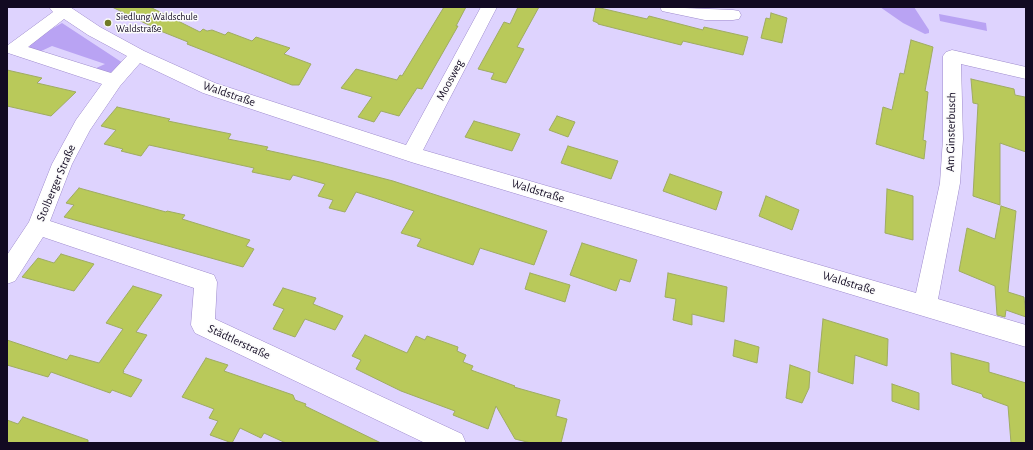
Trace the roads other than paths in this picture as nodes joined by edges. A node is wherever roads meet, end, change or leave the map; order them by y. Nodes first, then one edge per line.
1 (489, 7) edge
2 (668, 7) edge
3 (60, 9) edge
4 (733, 14) dead end
5 (138, 55) junction
6 (1026, 73) edge
7 (114, 81) junction
8 (411, 154) junction
9 (38, 226) junction
10 (7, 274) edge
11 (925, 306) junction
12 (1026, 336) edge
13 (453, 443) edge

1 - 8 street, Moosweg
2 - 4 street
3 - 5 street, Waldstraße
3 - 7 street, Waldstraße
5 - 7 street, Stolberger Straße
5 - 8 street, Waldstraße
6 - 11 street, Am Ginsterbusch
7 - 9 street, Stolberger Straße
8 - 11 street, Waldstraße
9 - 10 street, Stolberger Straße
9 - 13 street, Städtlerstraße
11 - 12 street, Waldstraße

